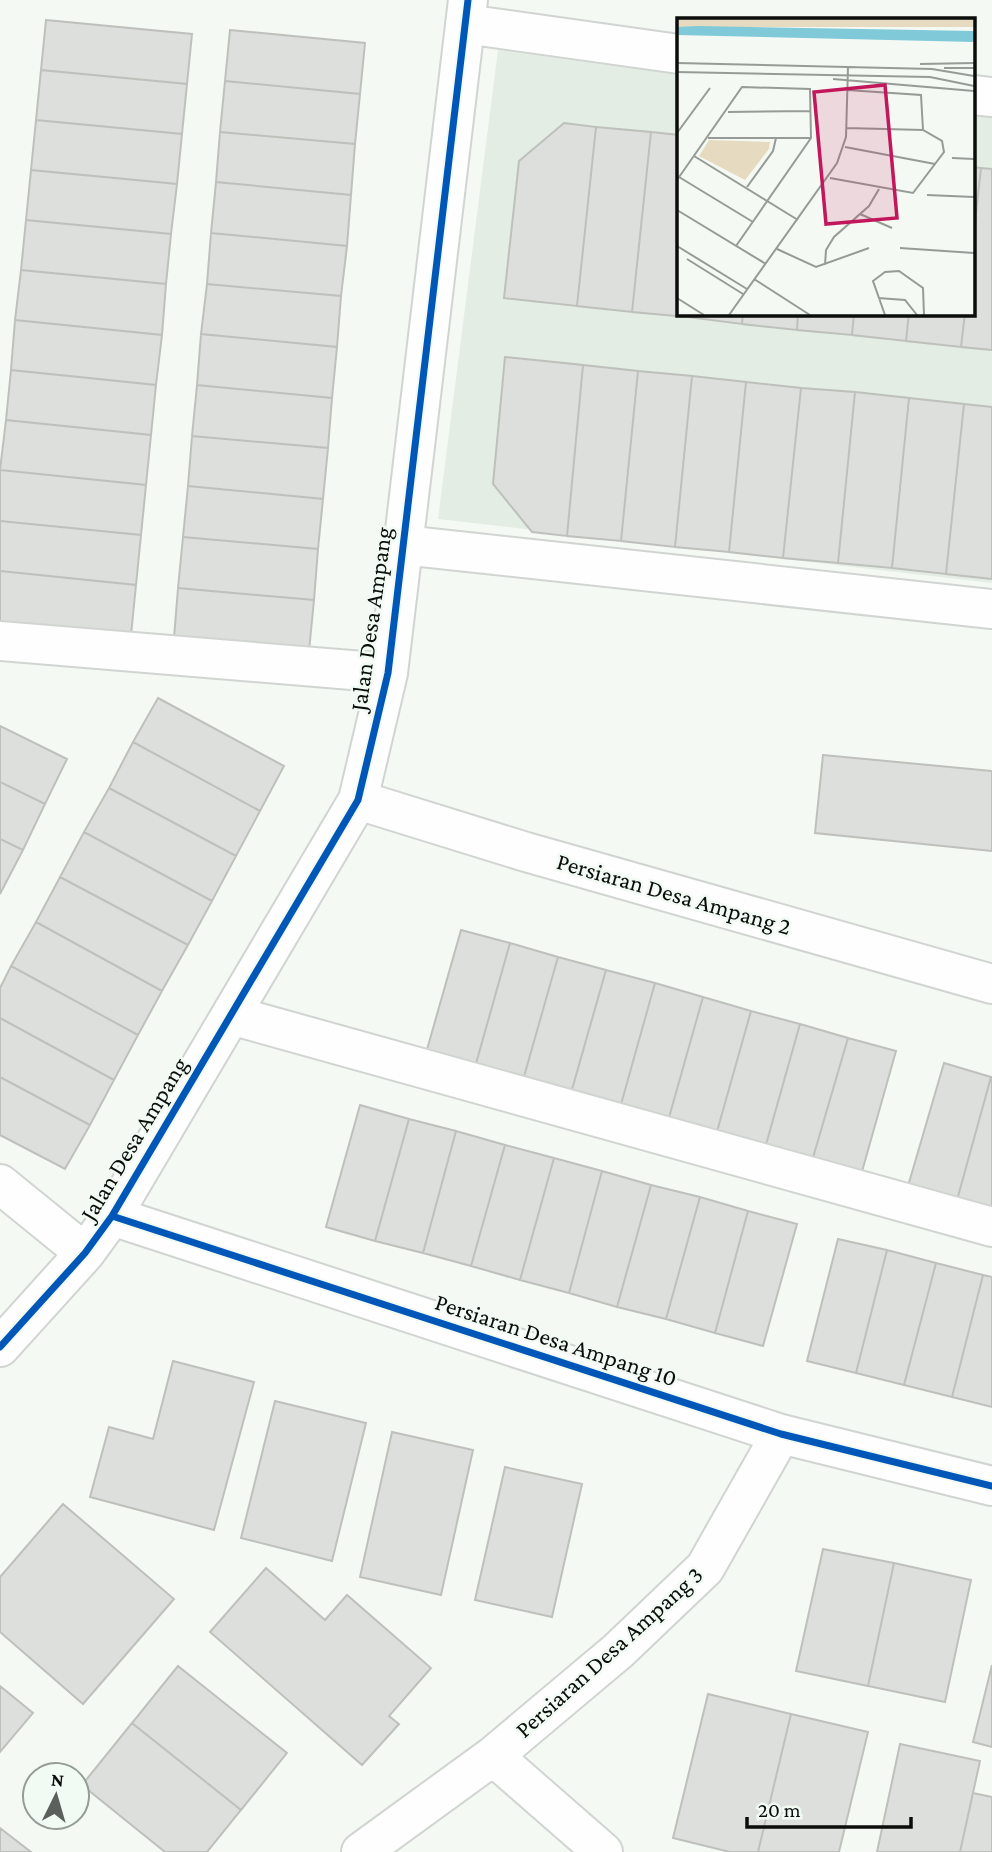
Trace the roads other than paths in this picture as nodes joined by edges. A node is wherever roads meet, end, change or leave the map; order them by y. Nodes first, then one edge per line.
1 (466, 12) edge
2 (677, 54) edge
3 (974, 94) edge
4 (992, 97) edge
5 (402, 545) junction
6 (992, 609) edge
7 (0, 641) edge
8 (388, 673) junction
9 (358, 800) junction
10 (992, 984) edge
11 (231, 1015) junction
12 (0, 1184) edge
13 (112, 1216) junction
14 (992, 1227) edge
15 (85, 1253) junction
16 (0, 1347) edge
17 (781, 1434) junction
18 (992, 1486) edge
19 (493, 1756) junction
20 (361, 1852) edge
21 (603, 1852) edge

1 - 2 street
1 - 5 street, Jalan Desa Ampang
3 - 4 street
5 - 6 street
5 - 8 street, Jalan Desa Ampang
7 - 8 street
8 - 9 street, Jalan Desa Ampang
9 - 10 street, Persiaran Desa Ampang 2
9 - 11 street, Jalan Desa Ampang
11 - 13 street, Jalan Desa Ampang
11 - 14 street
12 - 15 street
13 - 15 street, Jalan Desa Ampang
13 - 17 street, Persiaran Desa Ampang 10
15 - 16 street, Jalan Desa Ampang
17 - 18 street, Persiaran Desa Ampang 10
17 - 19 street, Persiaran Desa Ampang 3
19 - 20 street, Persiaran Desa Ampang 3
19 - 21 street, Persiaran Desa Ampang 3

